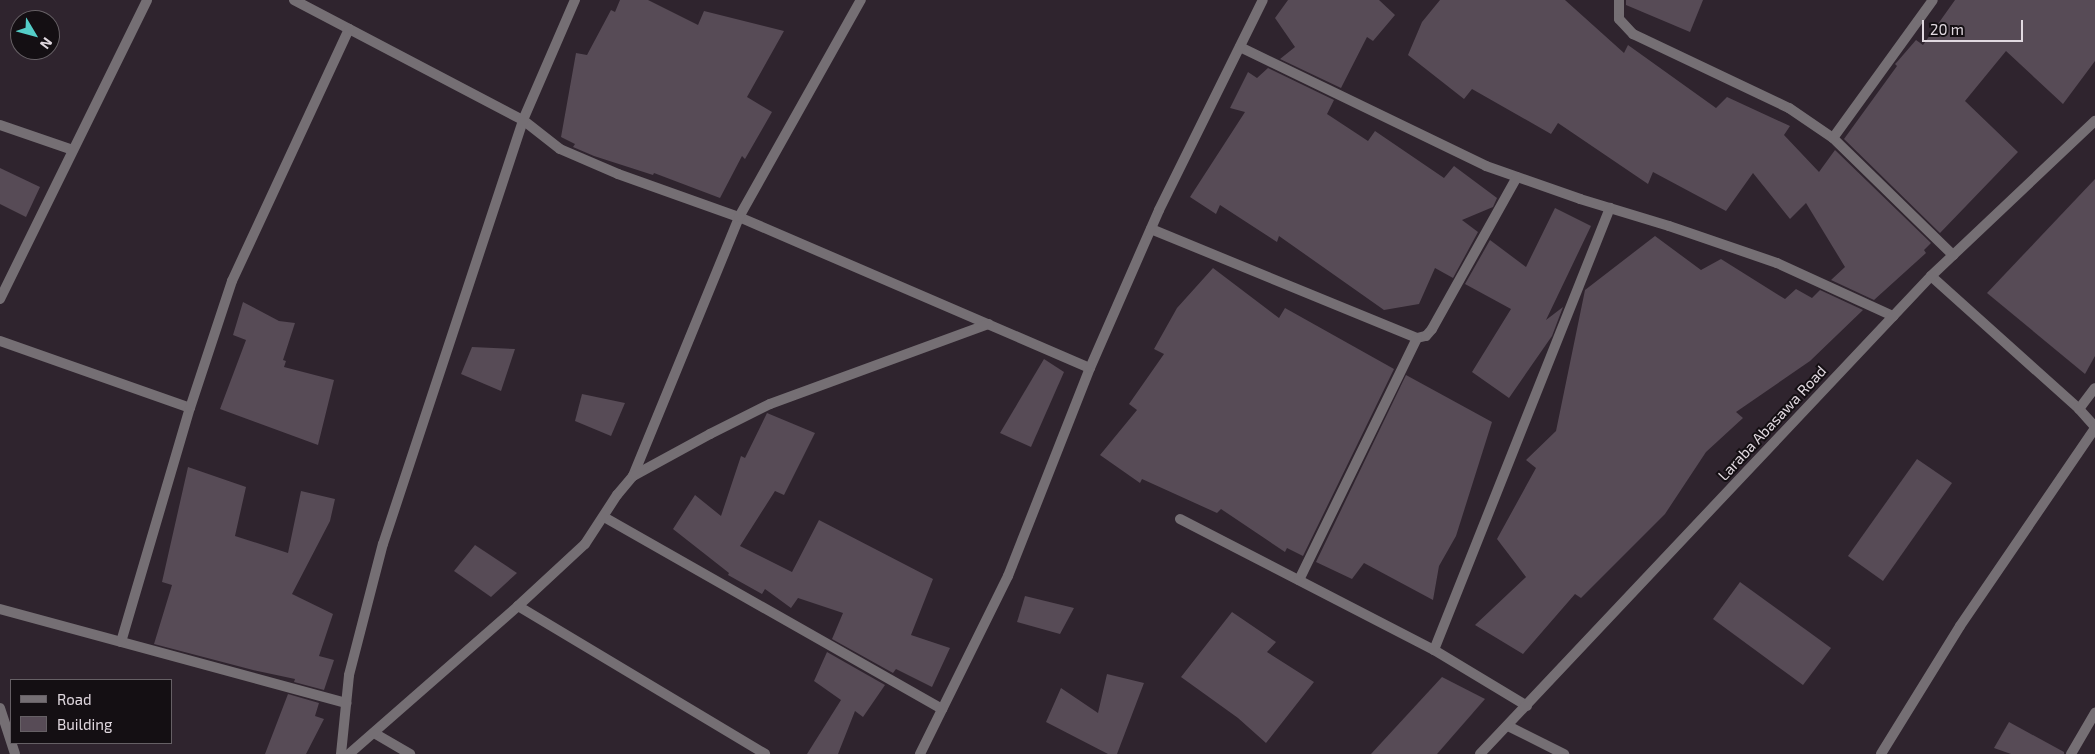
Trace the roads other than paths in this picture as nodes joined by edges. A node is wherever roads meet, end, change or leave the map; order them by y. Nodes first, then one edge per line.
1 (147, 0) edge
2 (294, 0) edge
3 (574, 0) edge
4 (861, 0) edge
5 (1263, 0) edge
6 (1619, 0) edge
7 (1933, 0) edge
8 (350, 29) junction
9 (1240, 47) junction
10 (522, 120) junction
11 (2095, 121) edge
12 (0, 125) edge
13 (1833, 138) junction
14 (73, 150) junction
15 (1517, 177) junction
16 (1610, 208) junction
17 (739, 217) junction
18 (1151, 229) junction
19 (1953, 255) junction
20 (1931, 276) junction
21 (0, 299) edge
22 (1893, 316) junction
23 (989, 324) junction
24 (1416, 338) junction
25 (0, 341) edge
26 (1090, 368) junction
27 (2095, 388) edge
28 (190, 408) junction
29 (2079, 409) junction
30 (2095, 427) edge
31 (633, 476) junction
32 (604, 517) junction
33 (1180, 519) dead end
34 (1299, 580) junction
35 (518, 606) junction
36 (0, 609) edge
37 (121, 642) junction
38 (1434, 650) junction
39 (346, 703) junction
40 (1526, 706) junction
41 (0, 708) edge
42 (942, 708) junction
43 (2095, 713) edge
44 (1508, 726) junction
45 (374, 733) junction
46 (10, 741) edge
47 (341, 754) edge
48 (349, 754) edge
49 (410, 754) edge
50 (765, 754) edge
51 (920, 754) edge
52 (1480, 754) edge
53 (1564, 754) edge
54 (1881, 754) edge
55 (2071, 754) edge

1 - 14 street
2 - 8 street
3 - 10 street
4 - 17 street
5 - 9 street
6 - 13 street
7 - 13 street
8 - 10 street
8 - 28 street
9 - 15 street
9 - 18 street
10 - 17 street
10 - 39 street
11 - 19 street, Laraba Abasawa Road
12 - 14 street
13 - 19 street
14 - 21 street
15 - 16 street
15 - 24 street
16 - 22 street
16 - 38 street
17 - 23 street
17 - 31 street
18 - 24 street
18 - 26 street
19 - 20 street, Laraba Abasawa Road
20 - 22 street, Laraba Abasawa Road
20 - 29 street
22 - 40 street, Laraba Abasawa Road
23 - 26 street
23 - 31 street
24 - 34 street
25 - 28 street
26 - 42 street
27 - 29 street
28 - 37 street
29 - 30 street
30 - 54 street
31 - 32 street
32 - 35 street
32 - 42 street
33 - 34 street
34 - 38 street
35 - 45 street
35 - 50 street
36 - 37 street
37 - 39 street
38 - 40 street
39 - 47 street
40 - 44 street, Laraba Abasawa Road
41 - 46 street
42 - 51 street
43 - 55 street
44 - 52 street, Laraba Abasawa Road
44 - 53 street
45 - 48 street
45 - 49 street

